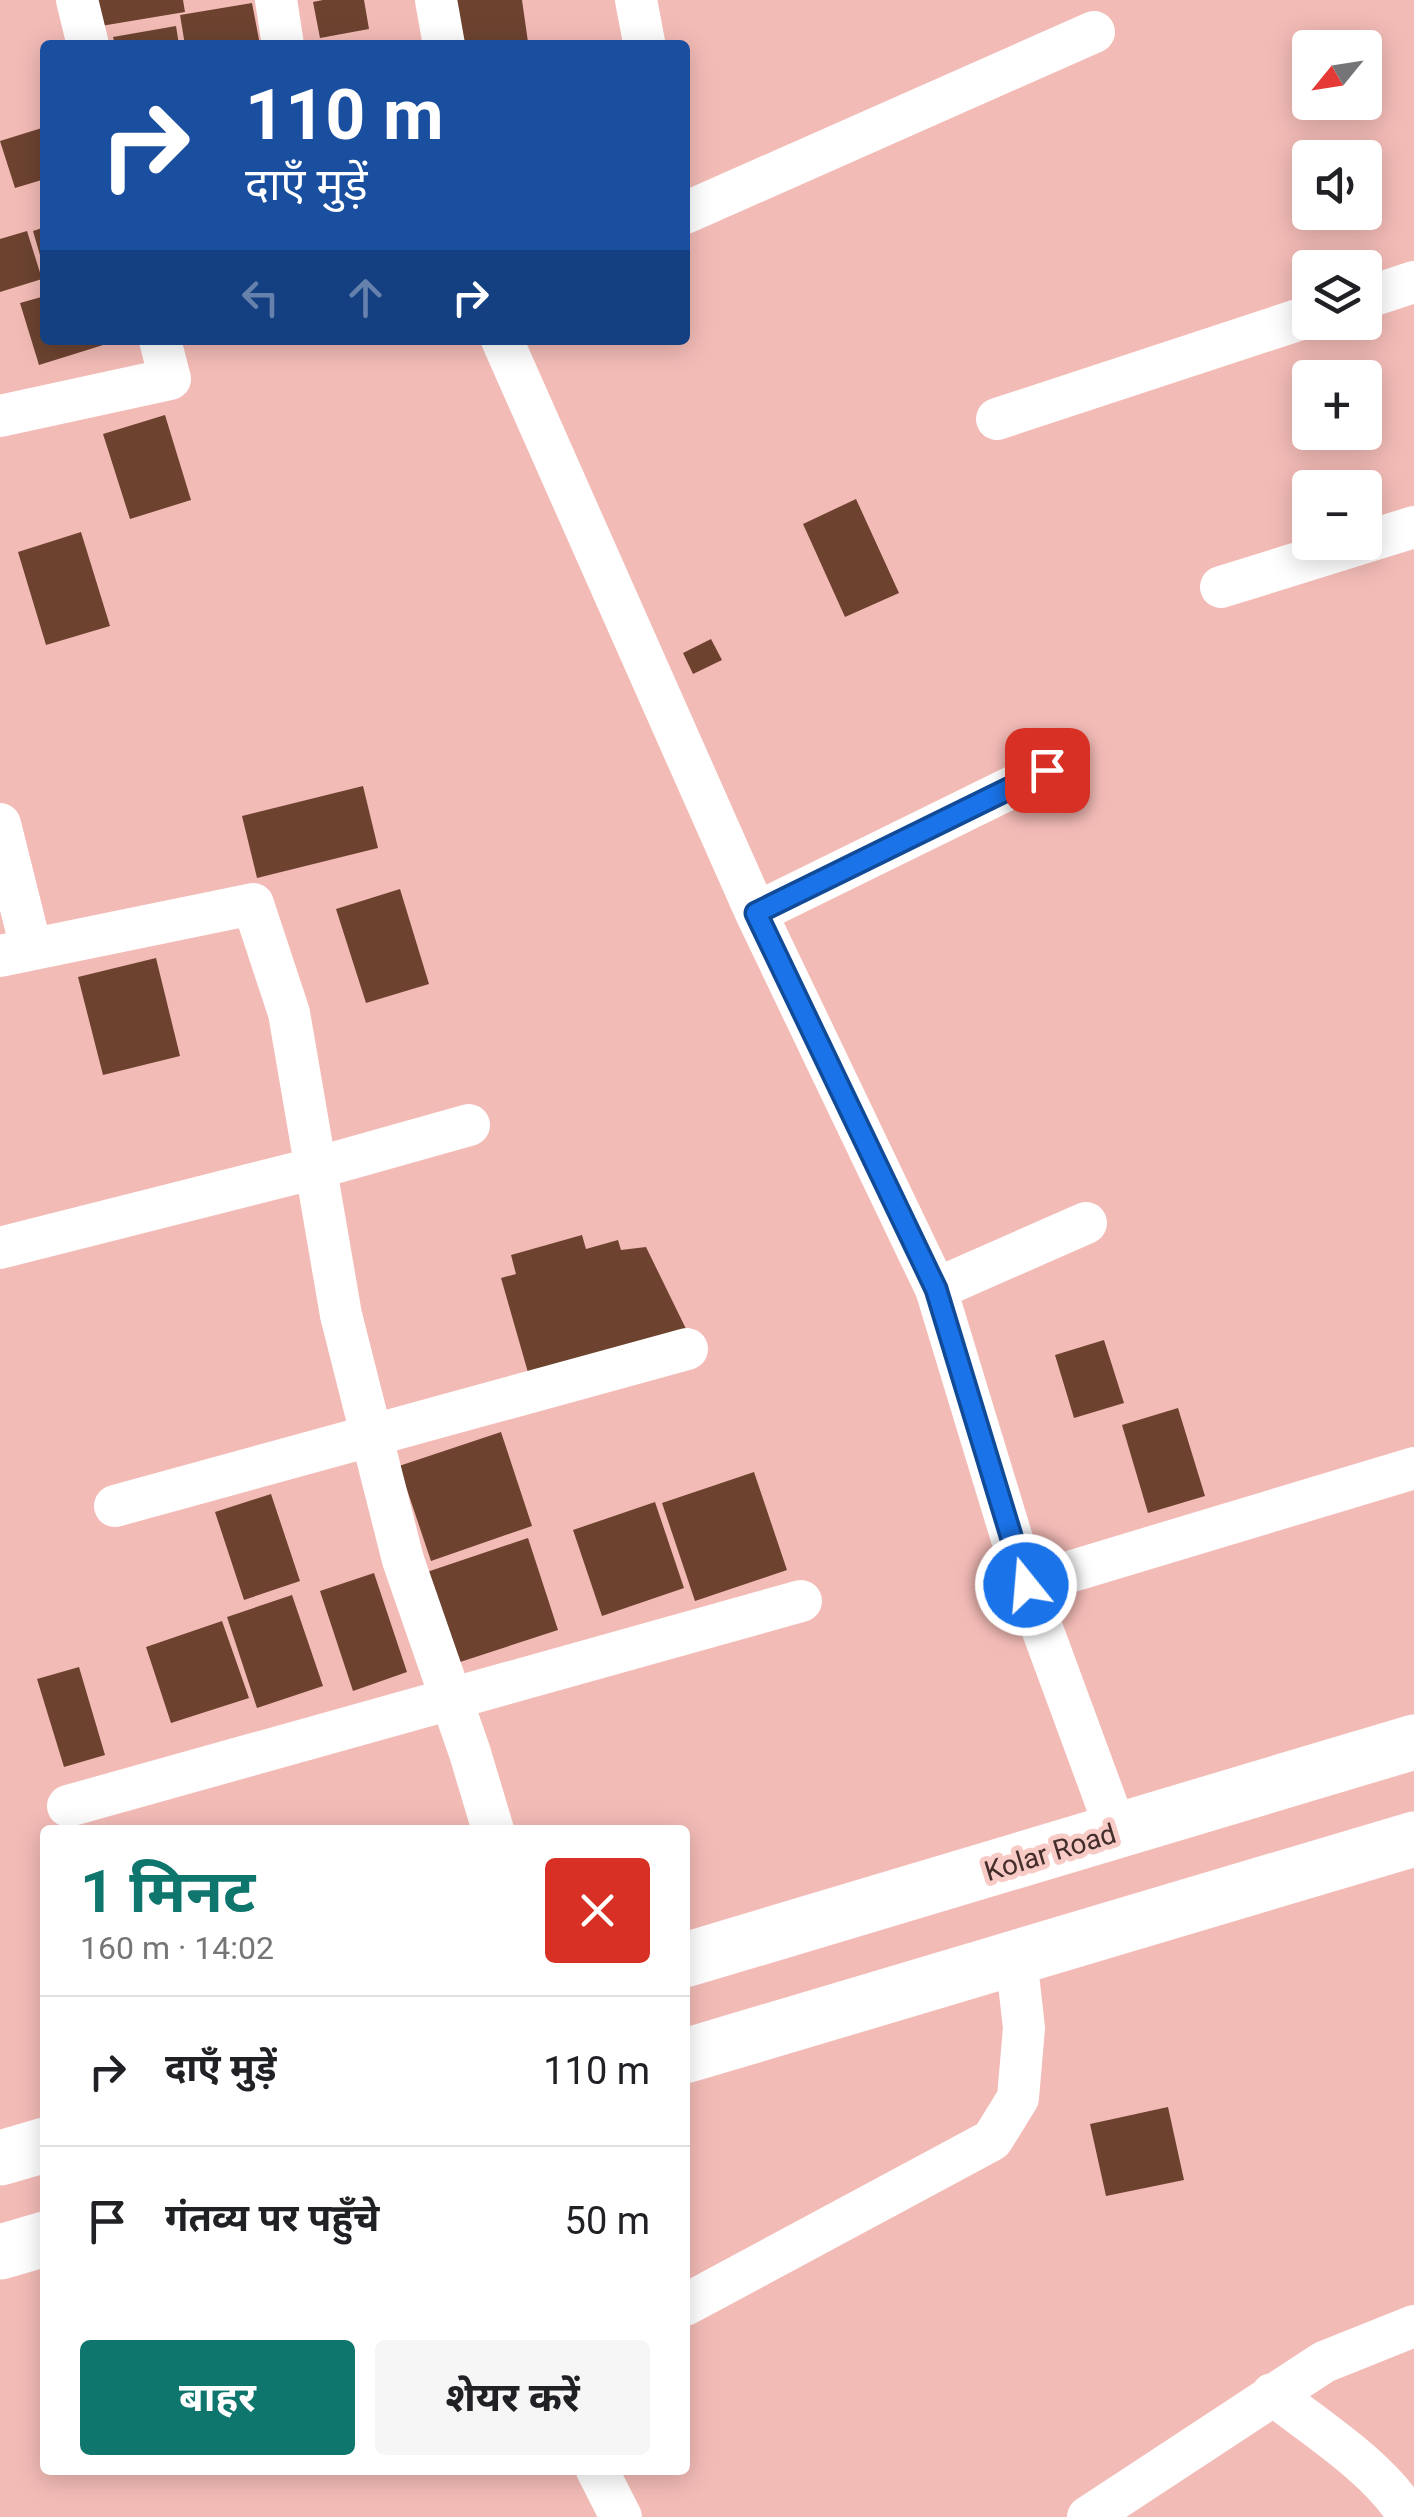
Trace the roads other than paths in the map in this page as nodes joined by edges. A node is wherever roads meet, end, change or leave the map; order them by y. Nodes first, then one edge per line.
1 (77, 0) edge
2 (276, 0) edge
3 (436, 0) edge
4 (636, 0) edge
5 (1094, 32) dead end
6 (87, 40) edge
7 (282, 40) edge
8 (443, 40) edge
9 (644, 40) edge
10 (690, 211) edge
11 (1414, 282) edge
12 (1382, 292) edge
13 (1292, 322) edge
14 (161, 345) edge
15 (504, 345) edge
16 (0, 416) edge
17 (998, 420) dead end
18 (1414, 527) edge
19 (1222, 587) dead end
20 (1047, 770) dead end
21 (0, 824) edge
22 (756, 913) junction
23 (15, 952) edge
24 (469, 1125) dead end
25 (316, 1168) junction
26 (1086, 1223) dead end
27 (0, 1248) edge
28 (936, 1289) junction
29 (687, 1349) dead end
30 (372, 1436) junction
31 (1414, 1468) edge
32 (115, 1506) dead end
33 (1026, 1585) junction
34 (801, 1601) dead end
35 (451, 1698) junction
36 (1414, 1742) edge
37 (68, 1806) dead end
38 (491, 1825) edge
39 (1117, 1832) junction
40 (1414, 1839) edge
41 (1016, 1957) junction
42 (690, 1959) edge
43 (690, 2055) edge
44 (40, 2146) edge
45 (0, 2158) edge
46 (40, 2240) edge
47 (0, 2252) edge
48 (690, 2302) edge
49 (1414, 2326) edge
50 (1272, 2394) junction
51 (600, 2475) edge
52 (621, 2517) edge
53 (1088, 2517) edge
54 (1409, 2517) edge

1 - 6 street
2 - 7 street
3 - 8 street
4 - 9 street
5 - 10 street
11 - 12 street
13 - 17 street
14 - 16 street
15 - 22 street
18 - 19 street
20 - 22 street
21 - 23 street
22 - 28 street
23 - 25 street
24 - 25 street
25 - 27 street
25 - 30 street
26 - 28 street
28 - 33 street
29 - 30 street
30 - 32 street
30 - 35 street
31 - 33 street
33 - 39 street
34 - 35 street
35 - 37 street
35 - 38 street
36 - 39 main road, Kolar Road
39 - 42 main road, Kolar Road
40 - 41 main road
41 - 43 main road
41 - 48 street
44 - 45 main road
46 - 47 main road
49 - 50 street
50 - 53 street
50 - 54 street
51 - 52 street

